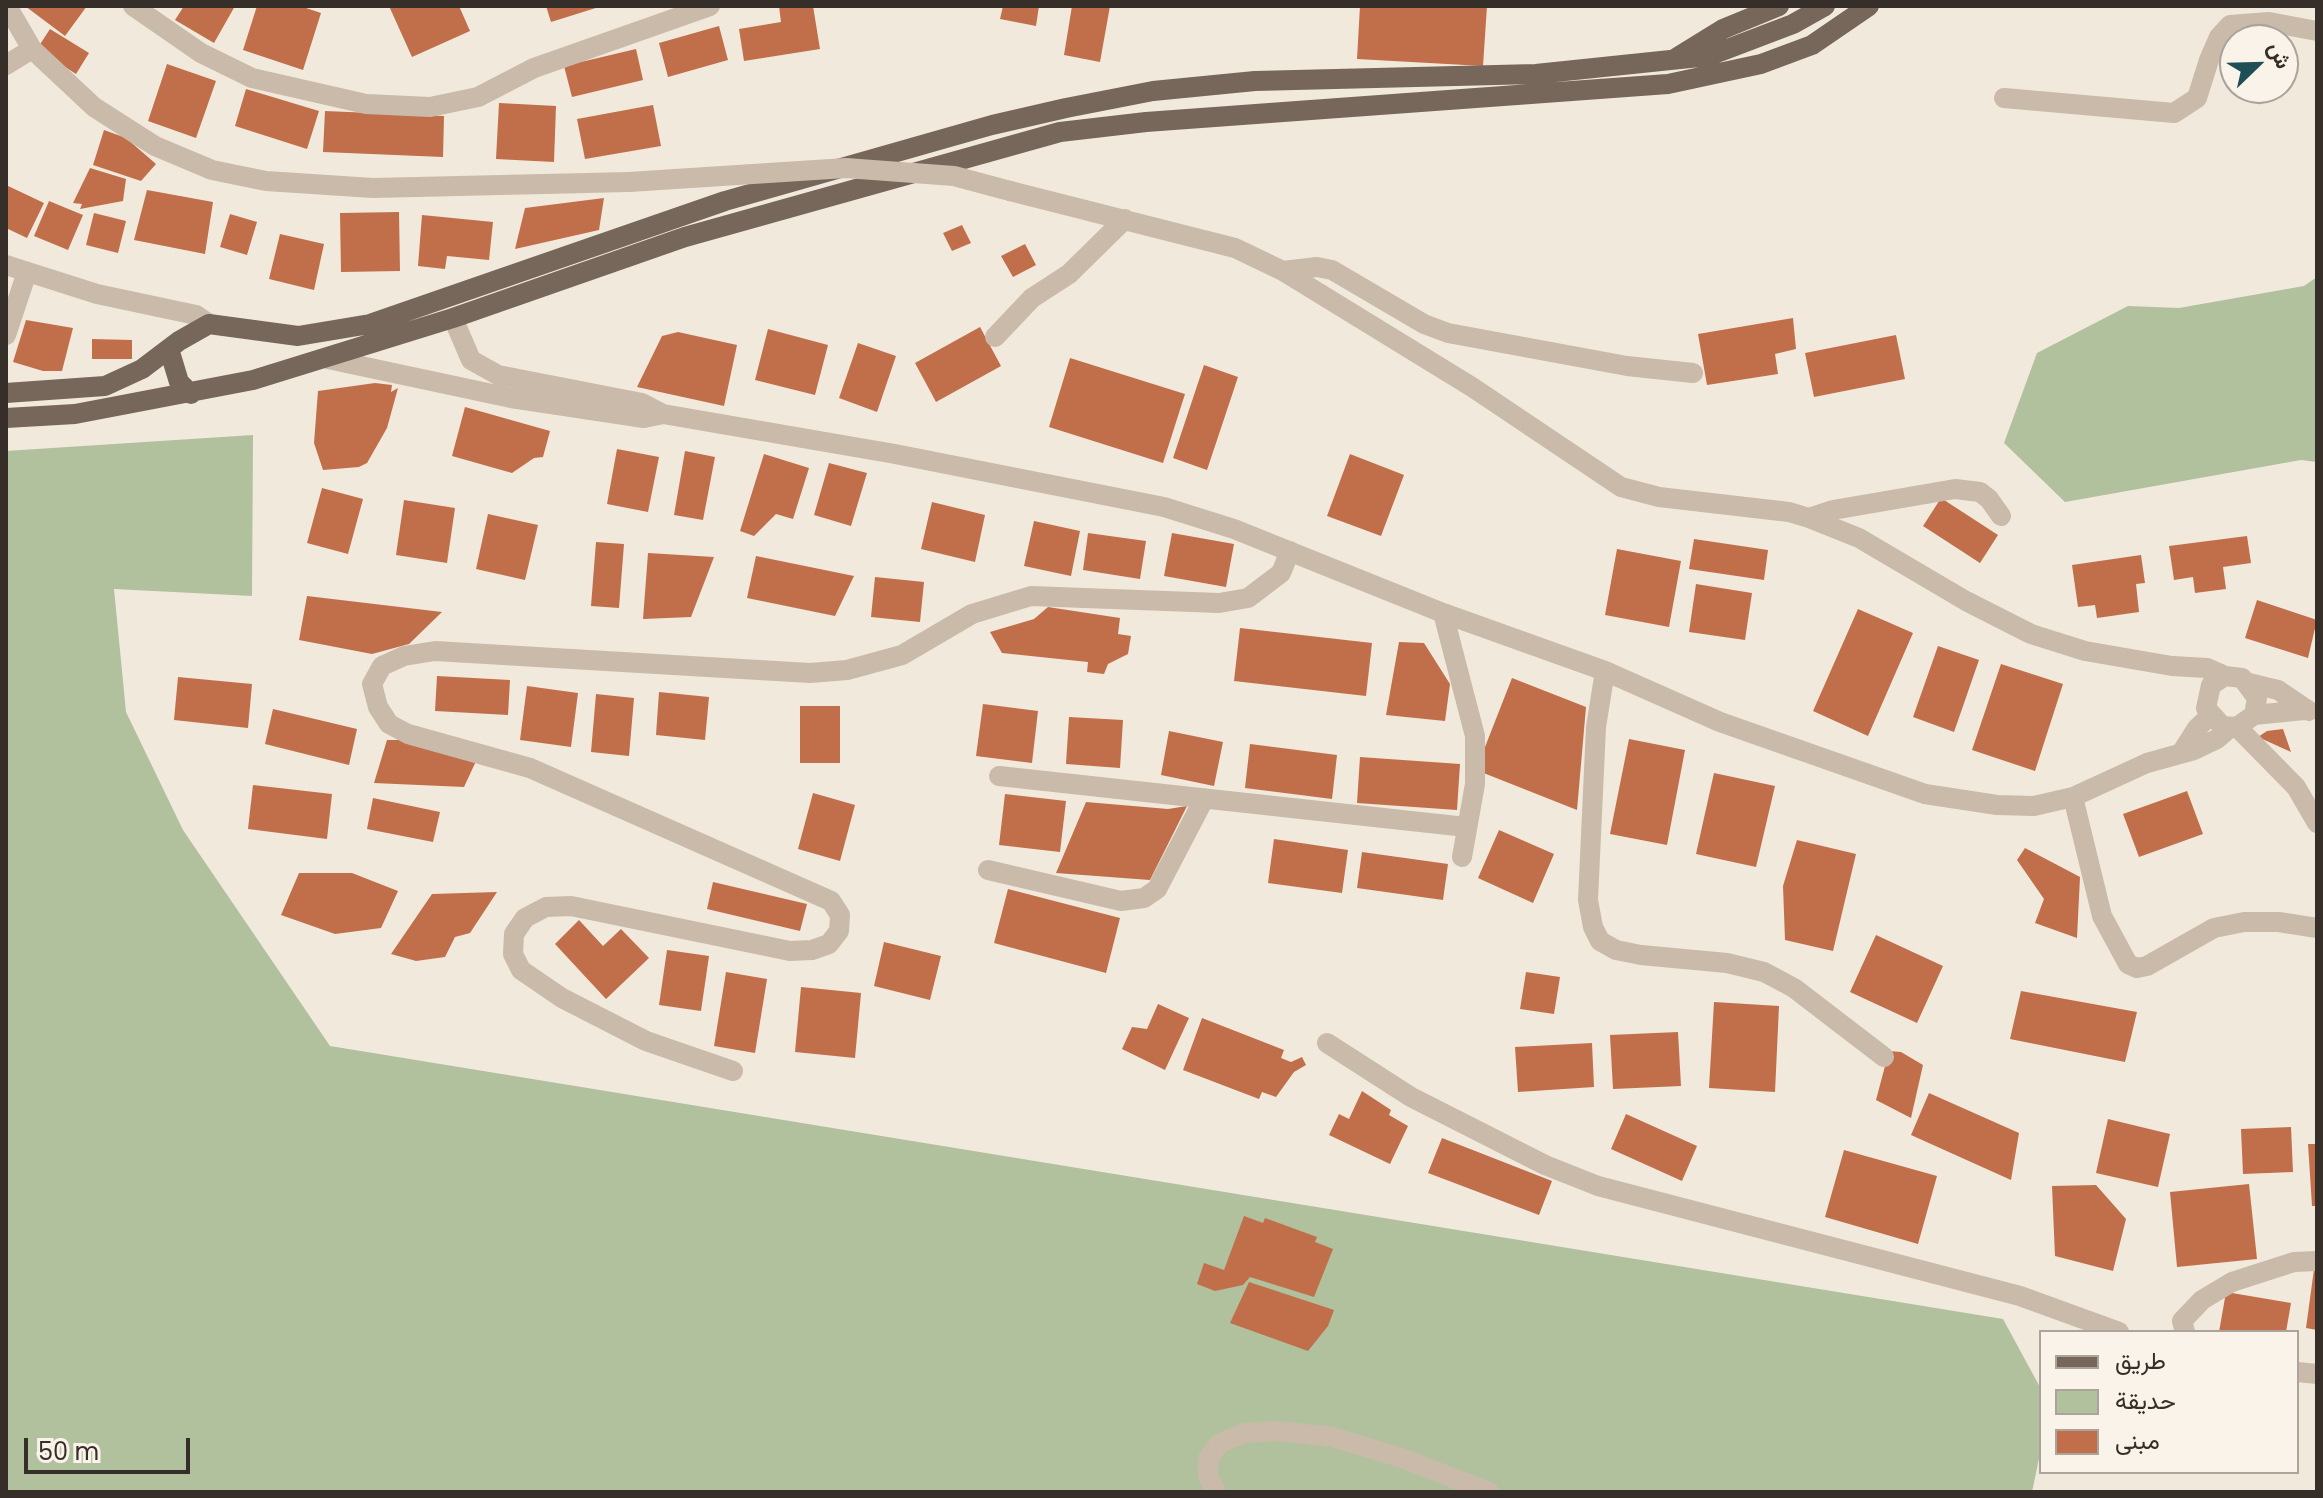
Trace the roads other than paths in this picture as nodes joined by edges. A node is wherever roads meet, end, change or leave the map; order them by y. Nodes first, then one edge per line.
1 (7, 6) edge
2 (133, 6) edge
3 (710, 6) edge
4 (1779, 6) edge
5 (1825, 6) edge
6 (1869, 6) edge
7 (2317, 31) edge
8 (32, 49) junction
9 (1673, 60) junction
10 (6, 65) edge
11 (2004, 98) dead end
12 (1125, 219) junction
13 (6, 265) edge
14 (1283, 271) junction
15 (27, 272) junction
16 (453, 318) junction
17 (209, 324) junction
18 (6, 335) edge
19 (995, 337) dead end
20 (169, 349) junction
21 (328, 359) junction
22 (1693, 373) dead end
23 (6, 393) edge
24 (191, 394) junction
25 (663, 414) junction
26 (6, 418) edge
27 (2001, 516) dead end
28 (1809, 518) junction
29 (1290, 551) junction
30 (1443, 613) junction
31 (2172, 666) junction
32 (1605, 671) junction
33 (2225, 676) junction
34 (2249, 683) junction
35 (2207, 692) junction
36 (2310, 712) edge
37 (2210, 716) junction
38 (2241, 723) junction
39 (2183, 750) junction
40 (999, 776) dead end
41 (2073, 797) junction
42 (1204, 799) junction
43 (2317, 823) edge
44 (1466, 827) junction
45 (1462, 857) dead end
46 (988, 870) dead end
47 (2317, 928) edge
48 (1327, 1043) dead end
49 (1884, 1057) dead end
50 (733, 1071) dead end
51 (2317, 1261) edge
52 (2114, 1330) edge
53 (2184, 1330) edge
54 (1216, 1492) edge
55 (1489, 1492) edge

1 - 8 street
2 - 3 street
4 - 9 main road
5 - 9 main road
6 - 16 main road
7 - 11 street
8 - 10 street
8 - 12 street, bridge
9 - 17 main road
12 - 14 street
12 - 19 street
13 - 15 street
14 - 22 street
14 - 28 street
15 - 17 street
15 - 18 street
16 - 21 main road
16 - 25 street
17 - 20 main road
20 - 23 main road
20 - 24 main road
21 - 24 main road
21 - 25 street
24 - 26 main road
25 - 29 street
27 - 28 street
28 - 31 street
29 - 30 street
29 - 50 street
30 - 32 street
30 - 44 street
31 - 33 street
31 - 35 street
32 - 41 street
32 - 49 street
33 - 34 street
33 - 35 street
34 - 36 street
34 - 38 street
35 - 37 street
36 - 38 street
37 - 38 street
37 - 39 street
38 - 39 street
38 - 43 street
39 - 41 street
40 - 42 street
41 - 47 street
42 - 44 street
42 - 46 street
44 - 45 street
48 - 52 street
51 - 53 street
54 - 55 street

